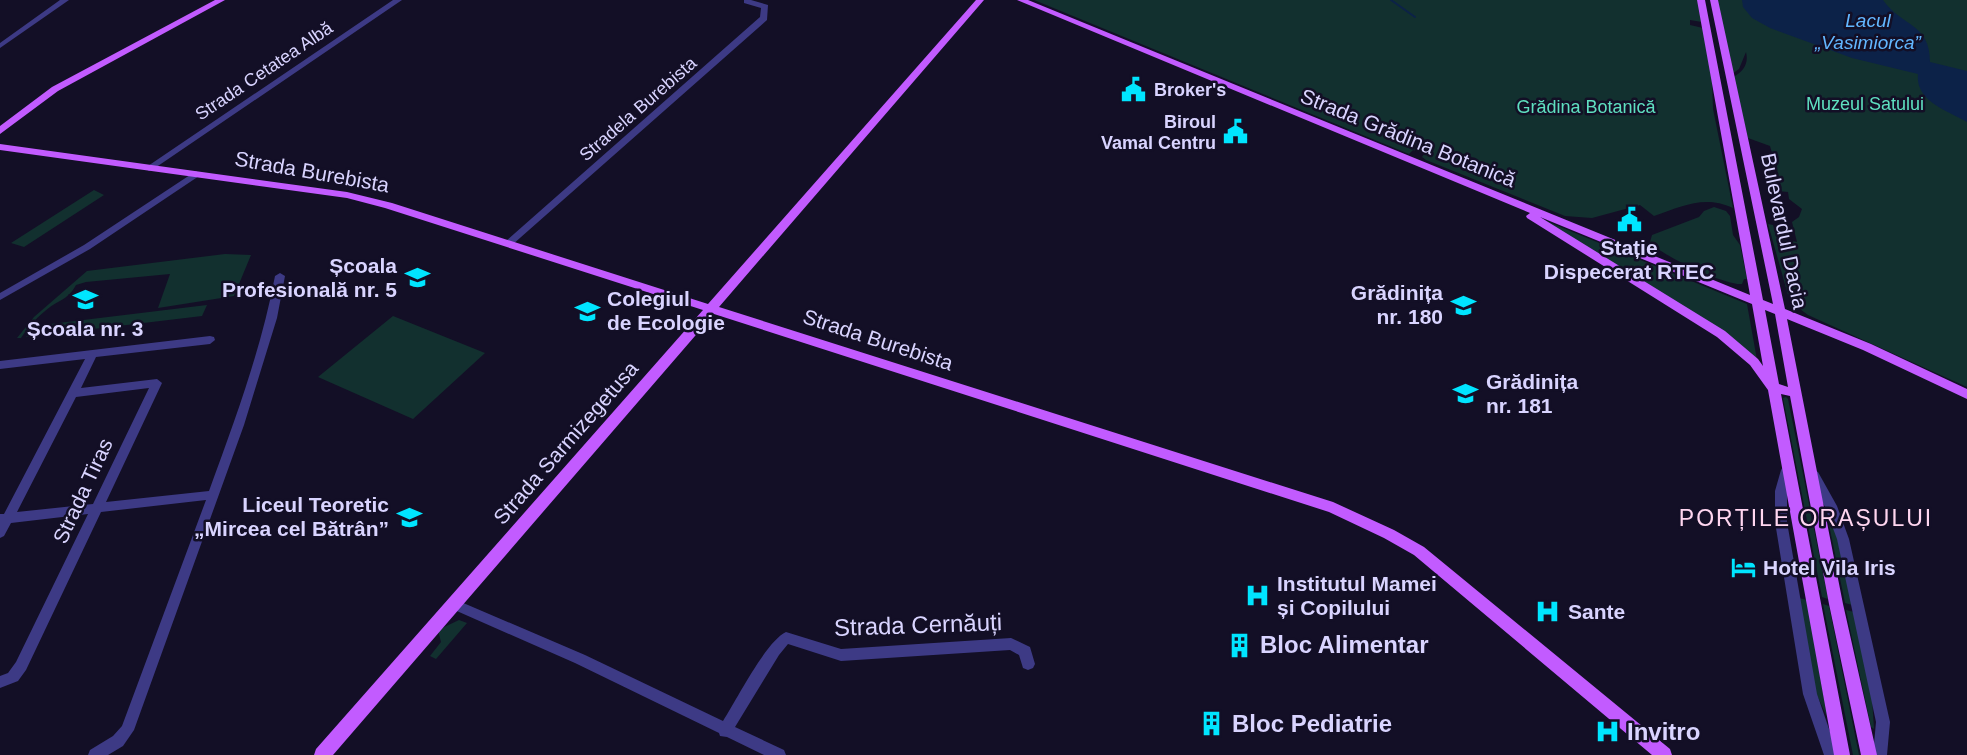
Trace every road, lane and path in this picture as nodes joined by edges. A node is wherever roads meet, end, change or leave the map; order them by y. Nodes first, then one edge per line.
1 (65, 0) edge
2 (220, 0) edge
3 (398, 0) edge
4 (980, 0) edge
5 (1021, 0) edge
6 (1701, 0) edge
7 (1714, 0) edge
8 (747, 1) edge
9 (0, 46) edge
10 (1722, 114) junction
11 (1738, 117) junction
12 (0, 131) edge
13 (0, 147) edge
14 (149, 168) junction
15 (195, 174) junction
16 (1501, 197) junction
17 (509, 243) junction
18 (280, 276) dead end
19 (0, 297) edge
20 (1759, 302) junction
21 (713, 309) junction
22 (1780, 311) junction
23 (210, 340) dead end
24 (93, 354) junction
25 (3, 364) edge
26 (0, 375) edge
27 (1772, 387) junction
28 (73, 393) junction
29 (1795, 393) junction
30 (1967, 394) edge
31 (1787, 470) junction
32 (1812, 471) junction
33 (212, 495) junction
34 (98, 509) junction
35 (4, 519) edge
36 (0, 533) edge
37 (454, 604) junction
38 (1028, 664) dead end
39 (0, 682) edge
40 (725, 731) junction
41 (95, 755) edge
42 (322, 755) edge
43 (779, 755) edge
44 (1664, 755) edge
45 (1831, 755) edge
46 (1842, 755) edge
47 (1869, 755) edge
48 (1880, 755) edge

1 - 9 street
2 - 12 main road
3 - 14 street, Strada Cetatea Albă
4 - 21 main road, Strada Sarmizegetusa
5 - 16 main road, Strada Grădina Botanică
6 - 10 main road, Bulevardul Dacia
7 - 11 main road, Bulevardul Dacia
8 - 17 street, Stradela Burebista
10 - 11 main road
10 - 20 main road, Bulevardul Dacia
11 - 22 main road, Bulevardul Dacia
13 - 14 main road, Strada Burebista
14 - 15 main road, Strada Burebista
15 - 17 main road, Strada Burebista
15 - 19 street
16 - 20 main road, Strada Grădina Botanică
16 - 27 main road
17 - 21 main road, Strada Burebista
18 - 33 street
20 - 22 main road, Strada Grădina Botanică
20 - 27 main road, Bulevardul Dacia
21 - 37 main road, Strada Sarmizegetusa
21 - 44 main road, Strada Burebista
22 - 29 main road, Bulevardul Dacia
22 - 30 main road, Strada Grădina Botanică
23 - 24 street
24 - 25 street
24 - 28 street
25 - 26 street
27 - 29 main road
27 - 31 main road, Bulevardul Dacia
28 - 34 street, Strada Tiras
28 - 35 street
29 - 32 main road, Bulevardul Dacia
31 - 45 street, Bulevardul Dacia
31 - 46 main road, Bulevardul Dacia
32 - 47 main road, Bulevardul Dacia
32 - 48 street, Bulevardul Dacia
33 - 34 street
33 - 41 street
34 - 35 street
34 - 39 street, Strada Tiras
35 - 36 street
37 - 40 street
37 - 42 main road, Strada Sarmizegetusa
38 - 40 street, Strada Cernăuți
40 - 43 street

